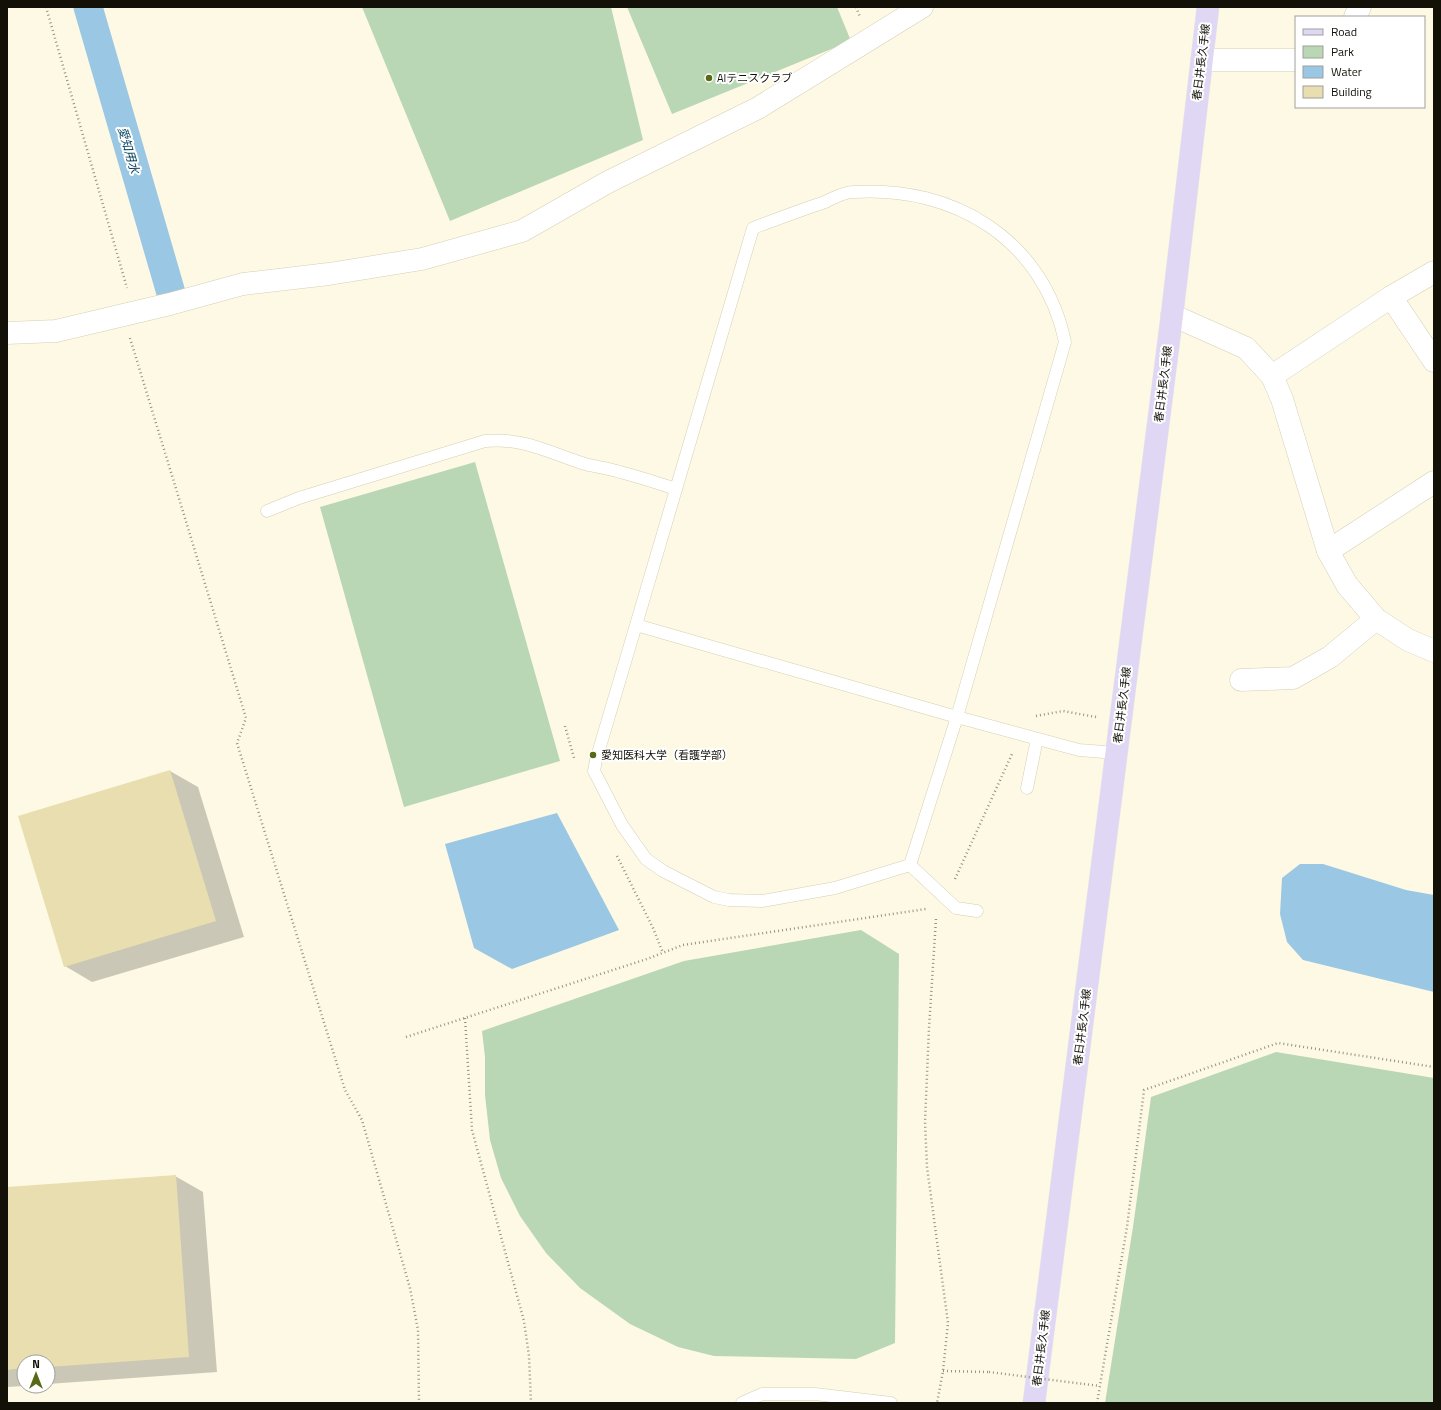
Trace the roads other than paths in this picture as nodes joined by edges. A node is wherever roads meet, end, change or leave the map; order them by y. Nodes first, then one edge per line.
1 (922, 7) edge
2 (1208, 7) edge
3 (1360, 7) edge
4 (1356, 16) edge
5 (1202, 60) junction
6 (1295, 60) edge
7 (1434, 272) edge
8 (1391, 297) junction
9 (1172, 315) junction
10 (7, 333) edge
11 (1434, 361) edge
12 (1272, 376) junction
13 (1434, 482) edge
14 (676, 489) junction
15 (267, 511) dead end
16 (1328, 551) junction
17 (1376, 619) junction
18 (636, 624) junction
19 (1434, 651) edge
20 (1241, 680) dead end
21 (957, 716) junction
22 (1037, 739) junction
23 (1116, 753) junction
24 (1027, 788) dead end
25 (910, 865) junction
26 (977, 912) dead end
27 (742, 1403) edge
28 (891, 1403) edge
29 (1034, 1403) edge

1 - 10 street
2 - 5 main road, 春日井長久手線
3 - 4 street
5 - 6 street
5 - 9 main road, 春日井長久手線
7 - 8 street
8 - 11 street
8 - 12 street
9 - 12 street
9 - 23 main road, 春日井長久手線
12 - 16 street
13 - 16 street
14 - 15 lane
14 - 18 lane
14 - 21 lane
16 - 17 street
17 - 19 street
17 - 20 street
18 - 21 lane
18 - 25 lane
21 - 22 lane
21 - 25 lane
22 - 23 lane
22 - 24 lane
23 - 29 main road, 春日井長久手線
25 - 26 lane
27 - 28 lane

